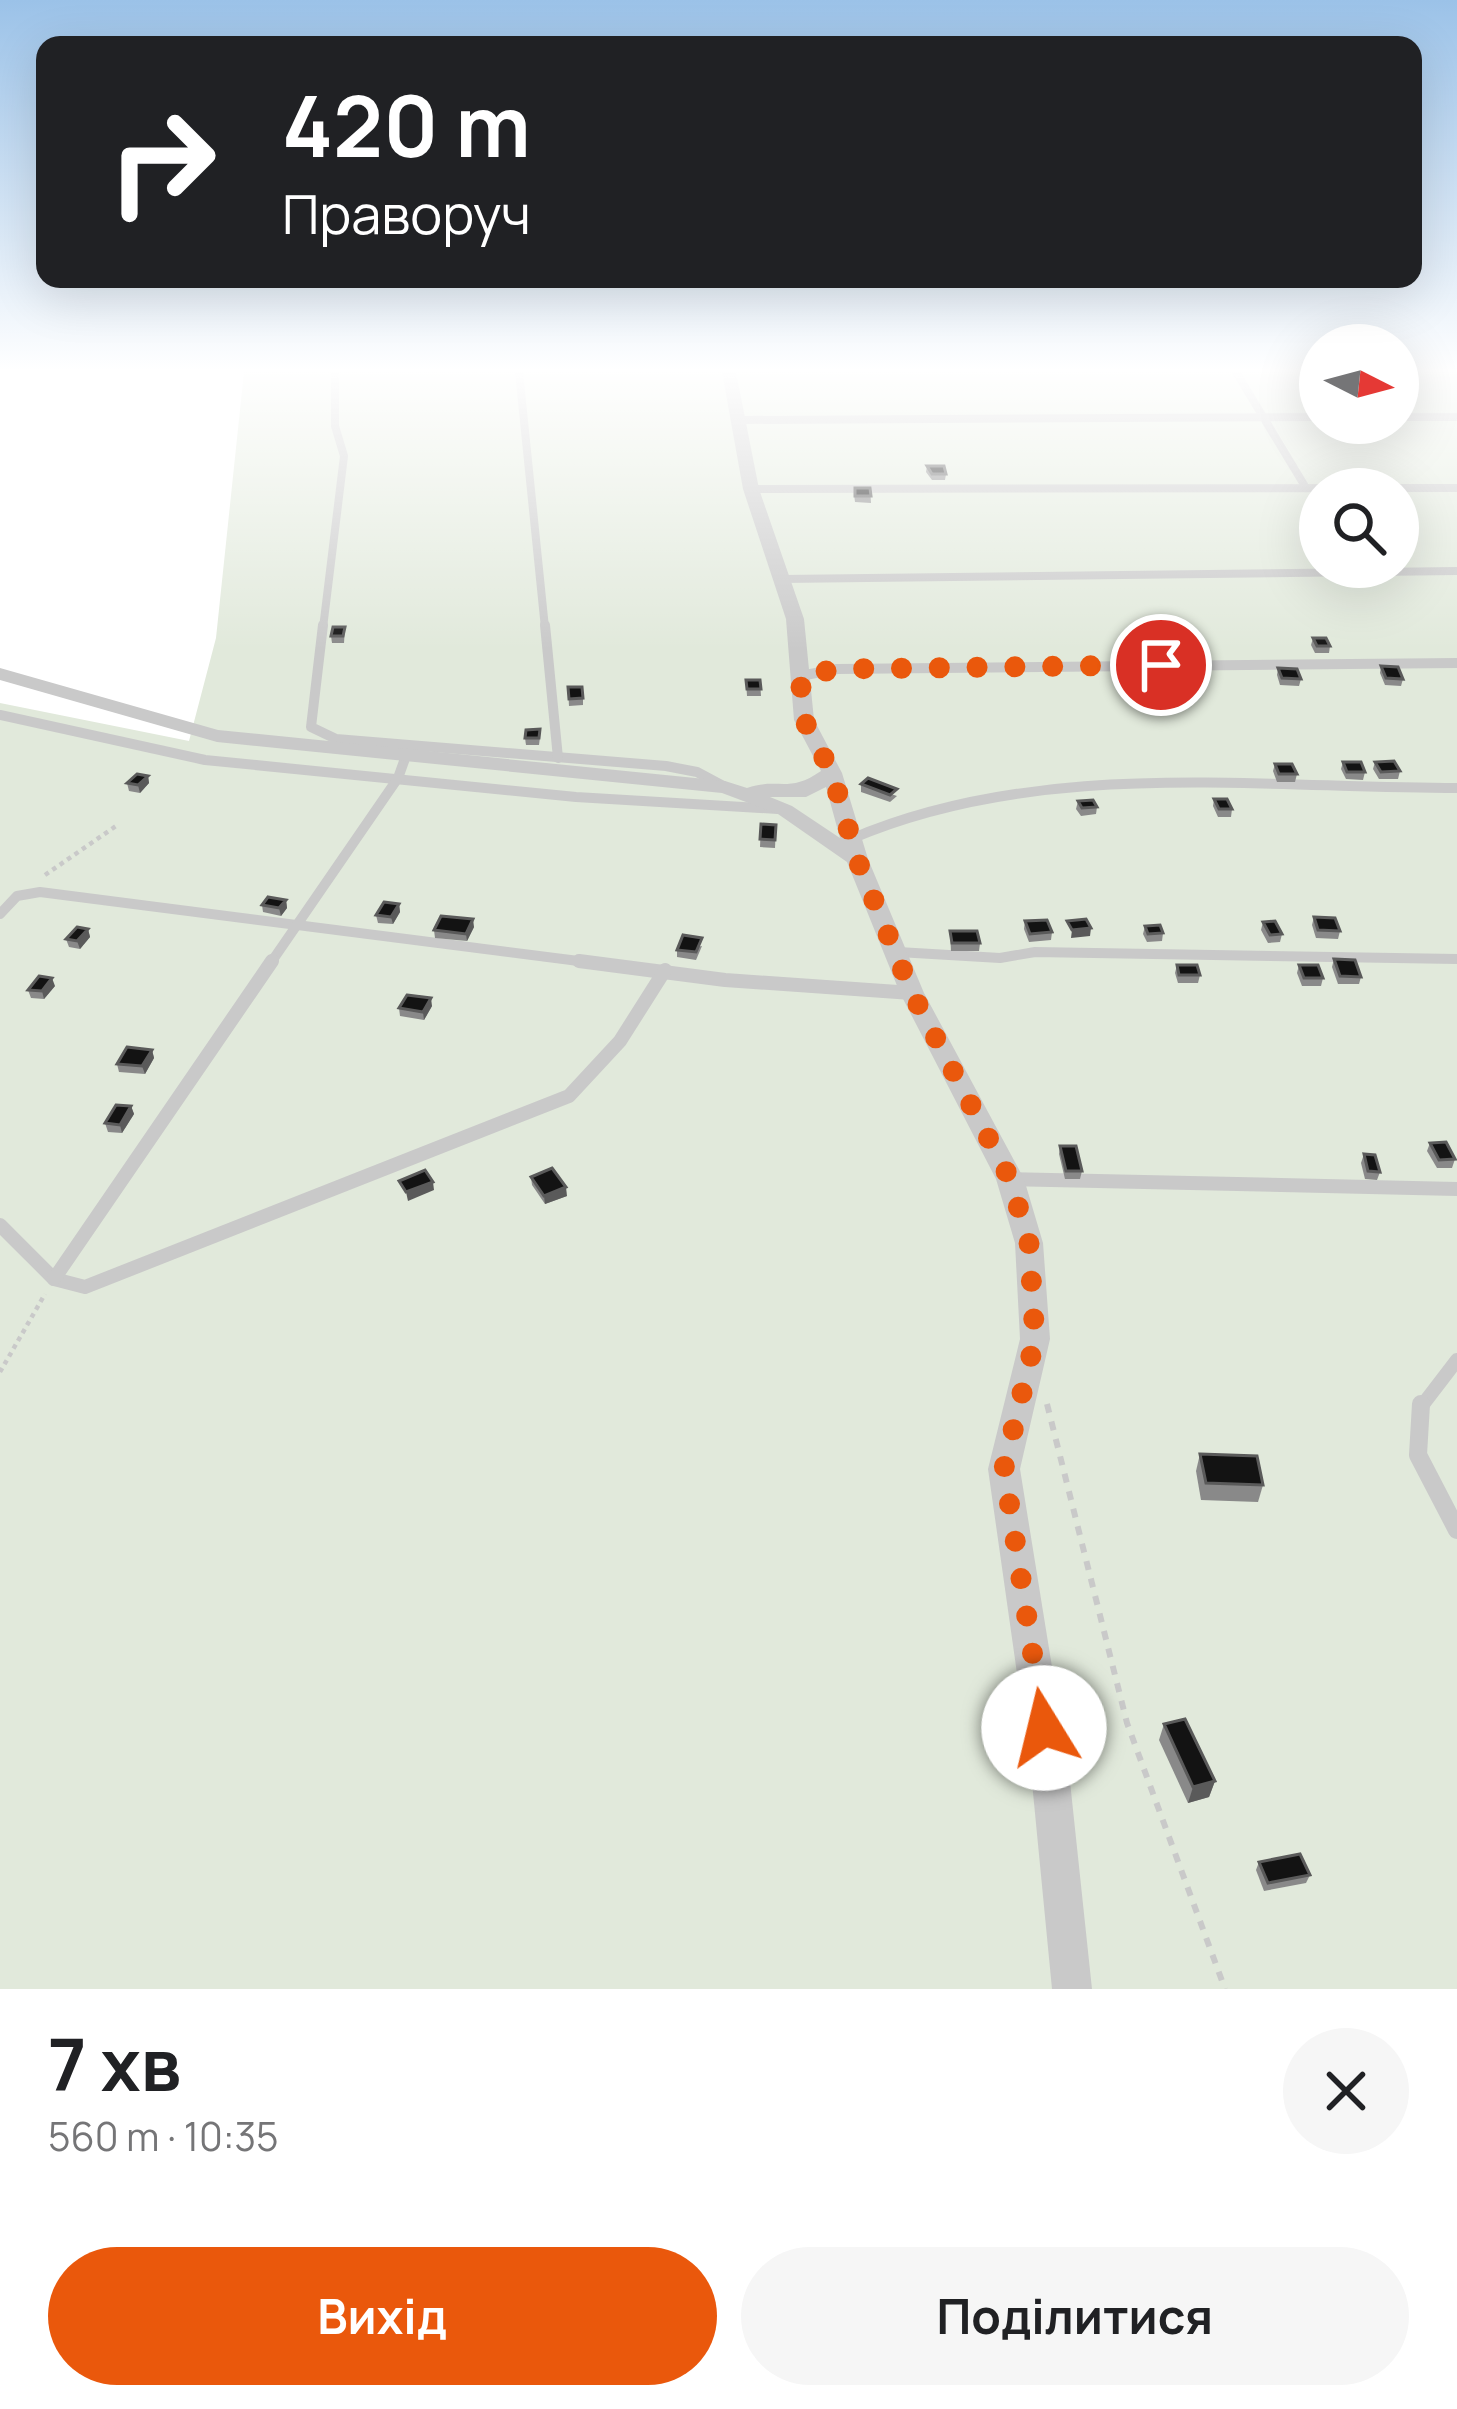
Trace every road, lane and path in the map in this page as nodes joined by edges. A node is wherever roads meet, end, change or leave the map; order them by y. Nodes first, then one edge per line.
1 (343, 465) edge
2 (528, 465) edge
3 (747, 465) edge
4 (751, 488) junction
5 (1299, 488) edge
6 (1419, 488) edge
7 (1457, 488) edge
8 (1457, 572) edge
9 (782, 579) junction
10 (1457, 662) edge
11 (0, 674) edge
12 (800, 676) junction
13 (0, 715) edge
14 (407, 754) junction
15 (558, 758) junction
16 (832, 773) junction
17 (398, 778) junction
18 (724, 787) junction
19 (1457, 788) edge
20 (785, 810) junction
21 (116, 826) dead end
22 (854, 849) junction
23 (56, 894) junction
24 (0, 914) edge
25 (302, 925) junction
26 (898, 952) junction
27 (1457, 958) edge
28 (665, 970) junction
29 (912, 993) junction
30 (1010, 1179) junction
31 (1457, 1190) edge
32 (0, 1225) edge
33 (54, 1279) junction
34 (1457, 1360) edge
35 (0, 1372) edge
36 (1045, 1394) dead end
37 (1457, 1530) edge
38 (1072, 1989) edge
39 (1225, 1989) edge

1 - 15 lane
2 - 15 lane
3 - 4 street
4 - 5 lane
4 - 9 street
6 - 7 lane
8 - 9 lane
9 - 12 street
10 - 12 lane
11 - 14 street
12 - 16 street
13 - 17 lane
14 - 17 lane
14 - 18 street
15 - 18 lane
16 - 18 street
16 - 22 street
17 - 20 lane
17 - 25 lane
18 - 20 street
19 - 22 lane
20 - 22 street
21 - 23 path
22 - 26 street
23 - 24 lane
23 - 25 lane
25 - 28 lane
25 - 33 lane
26 - 27 lane
26 - 29 street
28 - 29 lane
28 - 33 lane
29 - 30 street
30 - 31 lane
30 - 38 street
32 - 33 lane
33 - 35 path
34 - 37 lane
36 - 39 path

